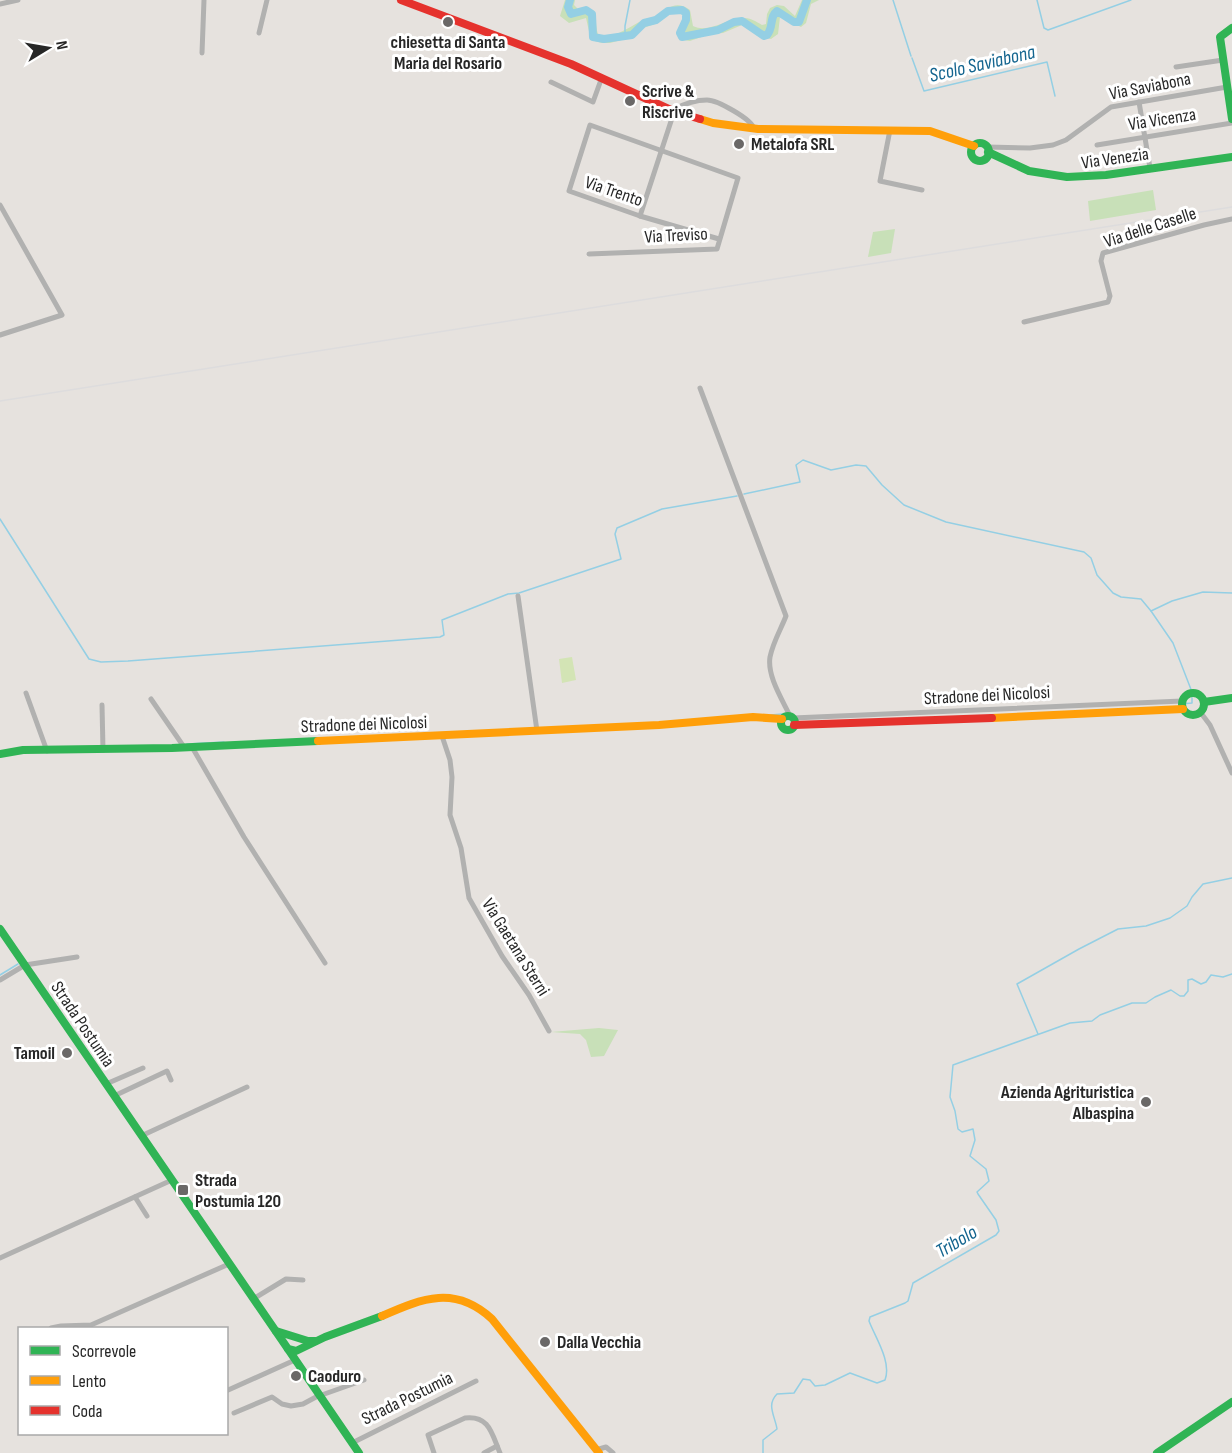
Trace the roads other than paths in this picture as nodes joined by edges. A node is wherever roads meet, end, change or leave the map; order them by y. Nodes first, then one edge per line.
1 (18, 0) edge
2 (204, 0) edge
3 (267, 0) edge
4 (401, 0) edge
5 (0, 4) edge
6 (1232, 28) edge
7 (259, 33) dead end
8 (202, 53) dead end
9 (1223, 60) junction
10 (1176, 67) dead end
11 (602, 77) junction
12 (551, 82) dead end
13 (1227, 87) junction
14 (1139, 102) junction
15 (673, 111) junction
16 (1232, 117) edge
17 (754, 129) junction
18 (890, 130) junction
19 (1145, 137) junction
20 (950, 138) junction
21 (1096, 145) dead end
22 (974, 146) junction
23 (988, 149) junction
24 (661, 152) junction
25 (971, 155) junction
26 (1232, 157) edge
27 (983, 160) junction
28 (1005, 162) junction
29 (1150, 168) junction
30 (922, 190) dead end
31 (0, 206) edge
32 (640, 216) junction
33 (1232, 219) edge
34 (719, 239) junction
35 (589, 254) dead end
36 (1024, 322) dead end
37 (0, 335) edge
38 (700, 388) dead end
39 (518, 596) dead end
40 (26, 693) dead end
41 (1232, 698) edge
42 (151, 699) dead end
43 (1204, 702) junction
44 (102, 705) dead end
45 (1182, 705) junction
46 (1201, 713) junction
47 (782, 719) junction
48 (793, 720) junction
49 (537, 731) junction
50 (441, 736) junction
51 (188, 747) junction
52 (103, 750) junction
53 (46, 751) junction
54 (0, 754) edge
55 (1232, 773) edge
56 (0, 929) edge
57 (77, 957) dead end
58 (325, 963) dead end
59 (25, 966) junction
60 (0, 980) edge
61 (549, 1031) dead end
62 (143, 1068) dead end
63 (171, 1080) dead end
64 (106, 1084) junction
65 (247, 1087) dead end
66 (114, 1096) junction
67 (141, 1136) junction
68 (172, 1180) junction
69 (135, 1197) junction
70 (147, 1216) dead end
71 (0, 1258) edge
72 (229, 1264) junction
73 (303, 1280) dead end
74 (253, 1299) junction
75 (58, 1327) edge
76 (276, 1330) junction
77 (296, 1337) junction
78 (315, 1341) junction
79 (287, 1347) junction
80 (299, 1349) junction
81 (296, 1361) junction
82 (364, 1380) dead end
83 (476, 1381) dead end
84 (228, 1390) edge
85 (319, 1396) junction
86 (1232, 1402) edge
87 (234, 1413) dead end
88 (352, 1443) junction
89 (497, 1446) junction
90 (597, 1452) edge
91 (359, 1453) edge
92 (434, 1453) edge
93 (484, 1453) edge
94 (500, 1453) edge
95 (613, 1453) edge
96 (1157, 1453) edge

1 - 5 street
2 - 8 street
3 - 7 street
4 - 11 main road
6 - 9 main road
9 - 10 street
9 - 13 main road
11 - 12 street
11 - 15 main road
13 - 14 street, Via Saviabona
13 - 16 main road
14 - 19 street
14 - 23 street, Via Saviabona
15 - 17 main road
15 - 17 street
15 - 24 street
16 - 19 street, Via Vicenza
17 - 18 main road
18 - 20 main road
18 - 30 street
19 - 21 street, Via Vicenza
19 - 29 street
20 - 22 main road, Via Saviabona
20 - 25 main road
22 - 23 main road, Via Saviabona
22 - 25 main road
23 - 27 main road
23 - 28 main road, Via Venezia
24 - 32 street
24 - 32 street, Via Trento
24 - 34 street, Via Treviso
25 - 27 main road
26 - 29 main road, Via Venezia
27 - 28 main road, Via Venezia
28 - 29 main road, Via Venezia
31 - 37 street
32 - 34 street, Via Trento
33 - 36 street, Via delle Caselle
34 - 35 street, Via Treviso
38 - 48 street
39 - 49 street
40 - 53 street
41 - 43 main road
42 - 51 street
43 - 45 main road, Stradone dei Nicolosi
43 - 46 main road
44 - 52 street
45 - 46 main road, Stradone dei Nicolosi
45 - 48 main road, Stradone dei Nicolosi
46 - 55 street
47 - 48 main road, Stradone dei Nicolosi
47 - 48 main road, Stradone dei Nicolosi
47 - 49 main road, Stradone dei Nicolosi
49 - 50 main road, Stradone dei Nicolosi
50 - 51 main road, Stradone dei Nicolosi
50 - 61 street, Via Gaetana Sterni
51 - 52 main road, Stradone dei Nicolosi
51 - 58 street
52 - 53 main road, Stradone dei Nicolosi
53 - 54 main road, Stradone dei Nicolosi
56 - 59 main road, Strada Postumia
57 - 59 street
59 - 60 street
59 - 64 main road, Strada Postumia
62 - 64 street
63 - 66 street
64 - 66 main road, Strada Postumia
65 - 67 street
66 - 67 main road, Strada Postumia
67 - 68 main road, Strada Postumia
68 - 69 street
68 - 72 main road, Strada Postumia
69 - 70 street
69 - 71 street
72 - 74 main road, Strada Postumia
72 - 75 street
73 - 74 street
74 - 76 main road, Strada Postumia
76 - 77 main road
76 - 79 main road, Strada Postumia
77 - 78 main road
77 - 79 main road
77 - 80 main road
78 - 80 main road
78 - 90 main road
79 - 80 main road
79 - 81 main road, Strada Postumia
80 - 81 main road
81 - 84 street
81 - 85 main road, Strada Postumia
82 - 85 street, Strada Postumia
83 - 88 street, Strada Postumia
85 - 87 street, Strada Postumia
85 - 88 main road, Strada Postumia
86 - 96 main road
88 - 91 main road, Strada Postumia
89 - 92 street
89 - 93 street
89 - 94 street
90 - 95 street

